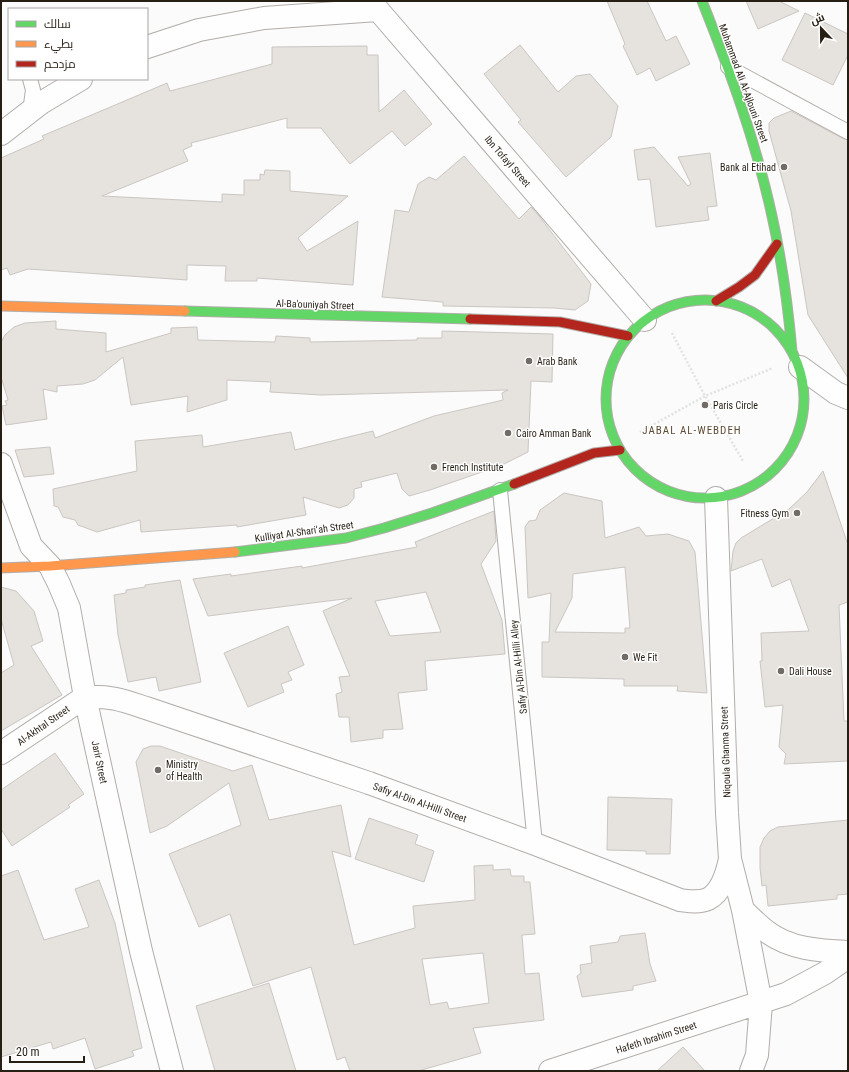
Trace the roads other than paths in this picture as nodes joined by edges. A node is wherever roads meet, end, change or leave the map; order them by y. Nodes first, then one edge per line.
1 (702, 1) edge
2 (375, 5) edge
3 (148, 47) edge
4 (728, 67) junction
5 (30, 80) edge
6 (79, 80) edge
7 (30, 112) junction
8 (848, 132) edge
9 (1, 134) edge
10 (777, 244) junction
11 (716, 301) junction
12 (1, 306) edge
13 (645, 320) junction
14 (628, 336) junction
15 (796, 359) junction
16 (848, 398) edge
17 (620, 450) junction
18 (1, 464) edge
19 (500, 490) junction
20 (716, 498) junction
21 (50, 566) junction
22 (1, 568) edge
23 (85, 696) junction
24 (1, 753) edge
25 (535, 844) junction
26 (730, 859) junction
27 (743, 910) junction
28 (848, 952) edge
29 (848, 957) edge
30 (761, 1003) junction
31 (172, 1071) edge
32 (550, 1071) edge
33 (752, 1071) edge

1 - 4 street, Muhammad Ali Al-Ajlouni Street
2 - 3 street
2 - 13 street, Ibn Tofayl Street
4 - 8 lane
4 - 10 street, Muhammad Ali Al-Ajlouni Street
5 - 7 lane
6 - 7 street
7 - 9 street
10 - 11 street
10 - 15 street, Muhammad Ali Al-Ajlouni Street
11 - 13 street, Muhammad Ali Al-Ajlouni Street
11 - 15 street, Muhammad Ali Al-Ajlouni Street
12 - 14 street, Al-Ba'ouniyah Street
13 - 14 street, Muhammad Ali Al-Ajlouni Street
14 - 17 street, Muhammad Ali Al-Ajlouni Street
15 - 16 street
15 - 20 street, Muhammad Ali Al-Ajlouni Street
17 - 19 street, Kulliyat Al-Shariʻah Street
17 - 20 street, Muhammad Ali Al-Ajlouni Street
18 - 21 street, Jarir Street
19 - 21 street, Kulliyat Al-Shariʻah Street
19 - 25 lane, Safiy Al-Din Al-Hilli Alley
20 - 26 street, Niqoula Ghanma Street
21 - 22 street, Kulliyat Al-Shariʻah Street
21 - 23 street, Jarir Street
23 - 24 street, Al-Akhtal Street
23 - 25 street, Safiy Al-Din Al-Hilli Street
23 - 31 street, Jarir Street
25 - 26 street, Safiy Al-Din Al-Hilli Street
26 - 27 street, Niqoula Ghanma Street
27 - 28 street
27 - 30 street, Niqoula Ghanma Street
29 - 30 street, Hafeth Ibrahim Street
30 - 32 street, Hafeth Ibrahim Street
30 - 33 street, Niqoula Ghanma Street

